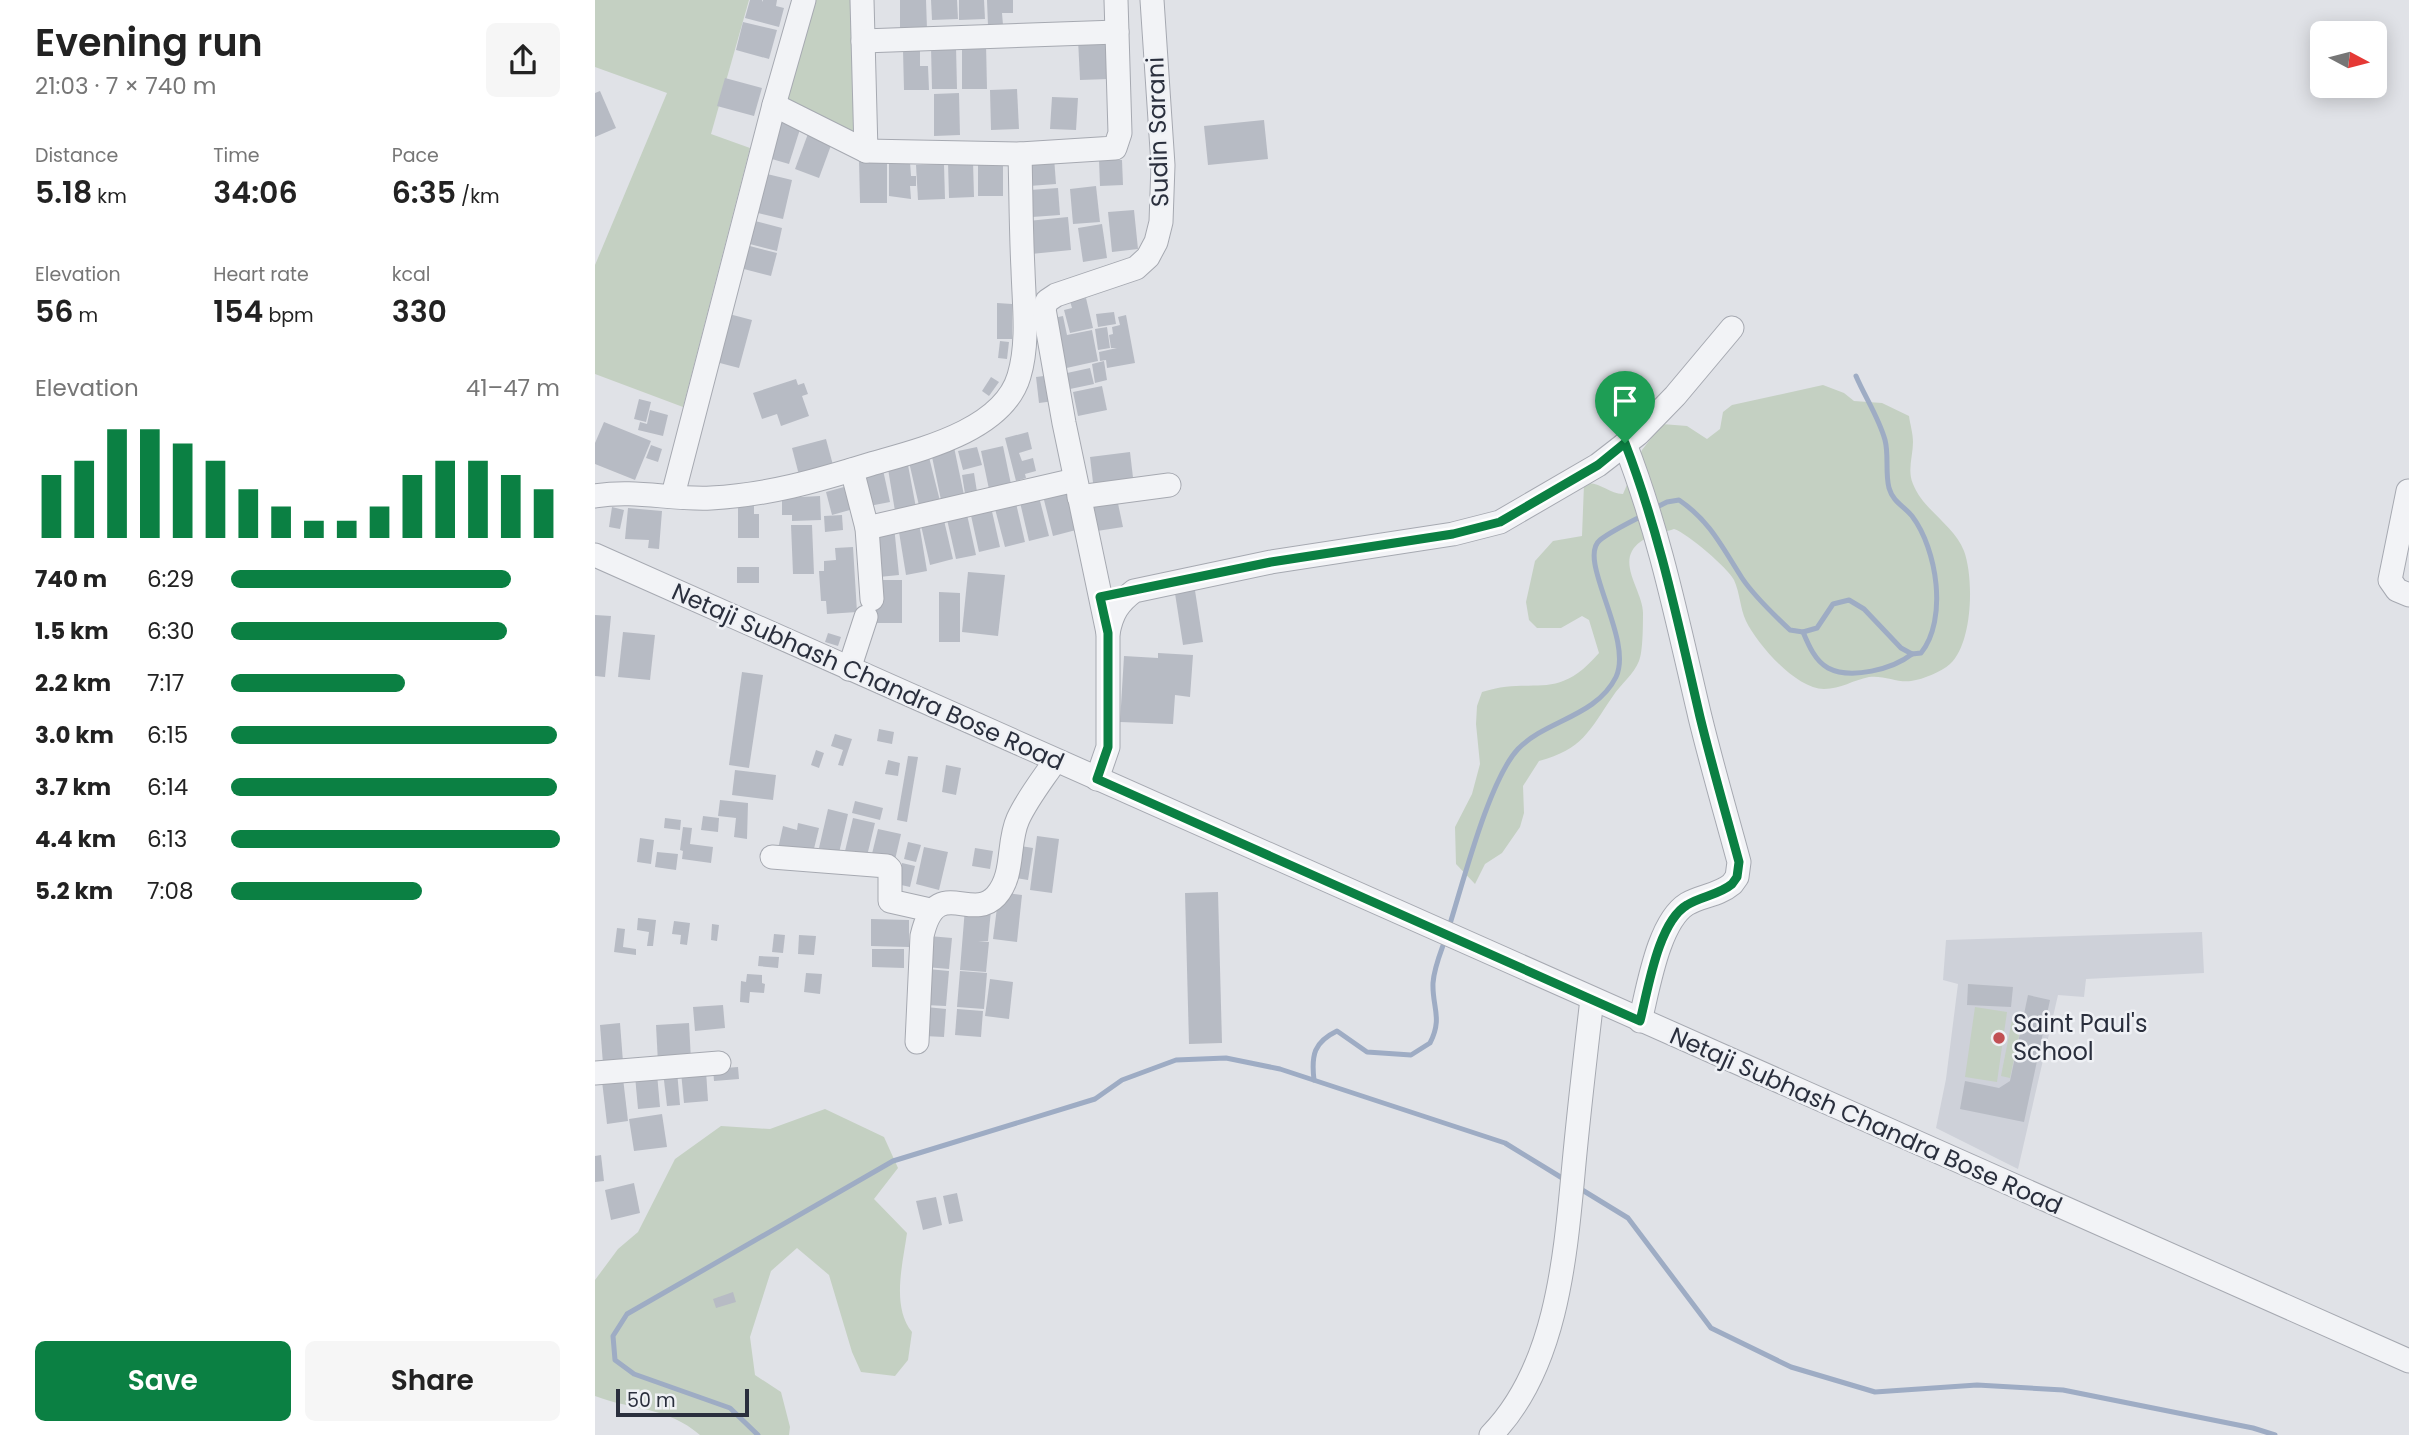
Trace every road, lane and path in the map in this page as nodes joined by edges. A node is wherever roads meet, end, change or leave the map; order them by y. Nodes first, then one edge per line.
1 (804, 0) edge
2 (862, 0) edge
3 (1116, 0) edge
4 (1152, 0) edge
5 (1117, 32) junction
6 (863, 41) junction
7 (774, 104) junction
8 (866, 151) junction
9 (1020, 154) junction
10 (1732, 328) dead end
11 (1625, 443) junction
12 (852, 470) junction
13 (1169, 485) dead end
14 (1077, 488) junction
15 (2408, 491) edge
16 (673, 495) junction
17 (595, 496) edge
18 (867, 528) junction
19 (595, 555) edge
20 (1134, 591) junction
21 (2409, 595) edge
22 (1100, 597) junction
23 (1108, 633) junction
24 (849, 669) junction
25 (1055, 761) junction
26 (1097, 779) junction
27 (772, 857) dead end
28 (930, 910) junction
29 (1592, 999) junction
30 (1640, 1021) junction
31 (917, 1042) dead end
32 (719, 1063) dead end
33 (595, 1073) edge
34 (2409, 1361) edge
35 (1491, 1435) edge

1 - 7 street
2 - 6 street
3 - 5 street
4 - 14 street, Sudin Sarani
5 - 6 street
5 - 9 street
6 - 8 street
7 - 8 street
7 - 16 street
8 - 9 street
9 - 12 street
10 - 11 street
11 - 20 street
11 - 30 street
12 - 16 street
12 - 18 street
13 - 14 street
14 - 18 street
14 - 22 street
15 - 21 street
16 - 17 street
18 - 24 street
19 - 24 street, Netaji Subhash Chandra Bose Road
20 - 22 street
20 - 23 street
22 - 23 street
23 - 26 street
24 - 25 street, Netaji Subhash Chandra Bose Road
25 - 26 street, Netaji Subhash Chandra Bose Road
25 - 28 street
26 - 29 street, Netaji Subhash Chandra Bose Road
27 - 28 street
28 - 31 street
29 - 30 street, Netaji Subhash Chandra Bose Road
29 - 35 street
30 - 34 street, Netaji Subhash Chandra Bose Road
32 - 33 street

